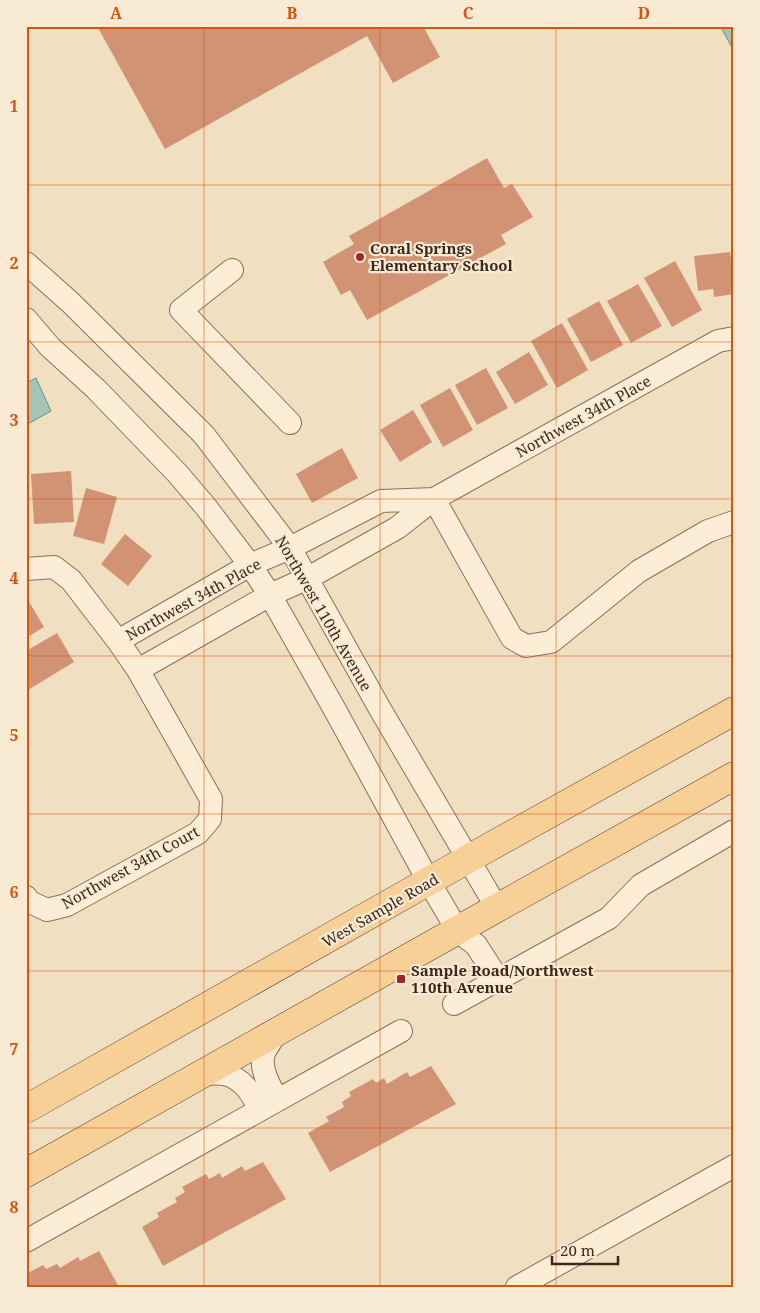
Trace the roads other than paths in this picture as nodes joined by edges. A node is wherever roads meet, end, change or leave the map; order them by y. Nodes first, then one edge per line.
1 (26, 264) edge
2 (232, 270) dead end
3 (26, 319) edge
4 (734, 338) edge
5 (290, 423) dead end
6 (434, 499) junction
7 (734, 522) edge
8 (290, 548) junction
9 (250, 565) junction
10 (26, 569) edge
11 (308, 578) junction
12 (270, 596) junction
13 (118, 640) junction
14 (138, 670) junction
15 (734, 711) edge
16 (734, 776) edge
17 (734, 831) edge
18 (468, 859) junction
19 (429, 882) junction
20 (26, 897) edge
21 (497, 908) junction
22 (458, 931) junction
23 (498, 979) junction
24 (454, 1004) dead end
25 (401, 1031) dead end
26 (277, 1032) junction
27 (203, 1074) junction
28 (269, 1105) junction
29 (26, 1109) edge
30 (734, 1166) edge
31 (26, 1172) edge
32 (26, 1241) edge
33 (517, 1287) edge

1 - 8 street, Northwest 110th Avenue
2 - 5 street
3 - 9 street
4 - 6 street, Northwest 34th Place
6 - 7 street
6 - 8 street, Northwest 34th Place
6 - 11 street, Northwest 34th Place
8 - 9 street, Northwest 34th Place
8 - 11 street, Northwest 110th Avenue
9 - 12 street
9 - 13 street, Northwest 34th Place
10 - 13 street
11 - 12 street, Northwest 34th Place
11 - 18 street, Northwest 110th Avenue
12 - 14 street, Northwest 34th Place
12 - 19 street
13 - 14 street
14 - 20 street, Northwest 34th Court
15 - 18 main road, West Sample Road
16 - 21 main road
17 - 23 street
18 - 19 main road, West Sample Road
18 - 21 street, Northwest 110th Avenue
19 - 22 street
19 - 29 main road, West Sample Road
21 - 22 main road
22 - 23 street
22 - 26 main road
23 - 24 street
25 - 28 street
26 - 27 main road
26 - 28 street
27 - 28 street
27 - 31 main road
28 - 32 street
30 - 33 street

